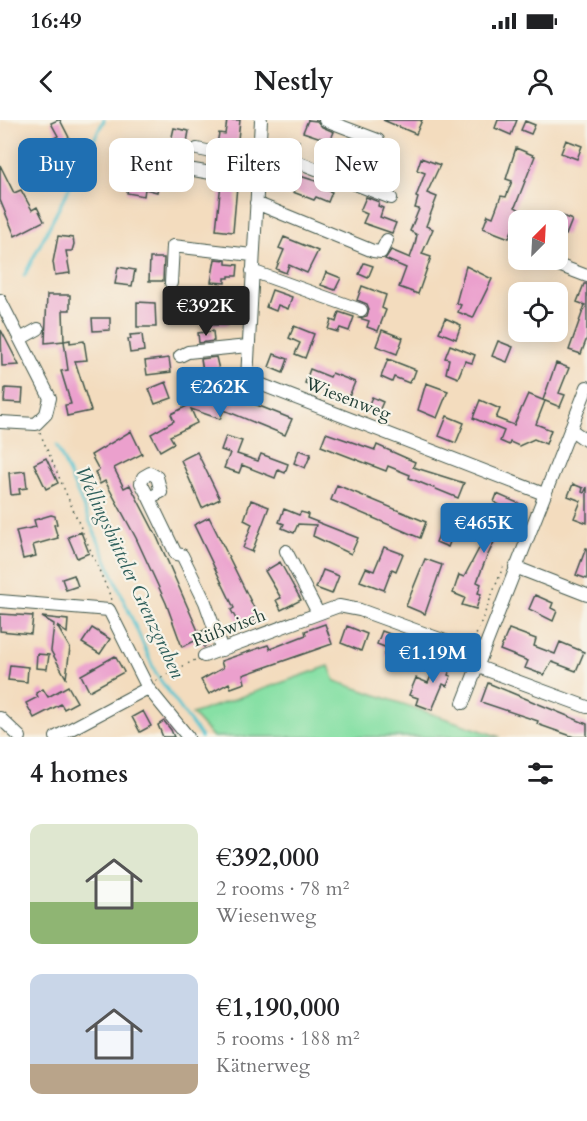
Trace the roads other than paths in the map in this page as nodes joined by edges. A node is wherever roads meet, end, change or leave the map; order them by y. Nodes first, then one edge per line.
1 (261, 120) edge
2 (326, 120) edge
3 (260, 138) edge
4 (373, 138) edge
5 (197, 149) dead end
6 (206, 151) edge
7 (302, 164) edge
8 (256, 192) edge
9 (391, 198) dead end
10 (256, 203) junction
11 (387, 240) dead end
12 (252, 255) junction
13 (568, 269) edge
14 (252, 274) junction
15 (587, 276) edge
16 (171, 283) dead end
17 (179, 298) dead end
18 (0, 300) edge
19 (250, 300) junction
20 (341, 308) dead end
21 (361, 310) dead end
22 (38, 329) dead end
23 (20, 339) junction
24 (248, 346) junction
25 (180, 356) dead end
26 (247, 379) junction
27 (587, 387) edge
28 (205, 395) dead end
29 (0, 422) edge
30 (570, 429) junction
31 (587, 441) edge
32 (544, 494) junction
33 (149, 498) dead end
34 (286, 551) dead end
35 (515, 567) junction
36 (587, 595) edge
37 (0, 600) edge
38 (318, 613) junction
39 (222, 650) junction
40 (480, 654) junction
41 (204, 656) road end
42 (476, 666) junction
43 (152, 684) junction
44 (463, 703) dead end
45 (587, 707) edge
46 (0, 717) edge
47 (20, 737) edge
48 (56, 737) edge
49 (188, 737) edge

1 - 3 street
2 - 4 street
5 - 6 street
7 - 9 street
8 - 10 street
10 - 11 street
10 - 12 street
12 - 14 street
12 - 16 street
13 - 15 street
14 - 19 street
14 - 20 street
14 - 21 street
17 - 19 street
18 - 23 street
19 - 24 street
22 - 23 street
23 - 29 street
24 - 25 street
24 - 26 street
26 - 28 street
26 - 32 street, Wiesenweg
27 - 30 street
30 - 31 street
30 - 32 street
32 - 35 street
33 - 39 street
34 - 38 street
35 - 36 street
35 - 40 street
37 - 43 street
38 - 39 street, Rüßwisch
38 - 40 street, Rüßwisch
39 - 41 street, Rüßwisch
40 - 42 street
42 - 44 street
42 - 45 street
43 - 48 street
43 - 49 street
46 - 47 street

